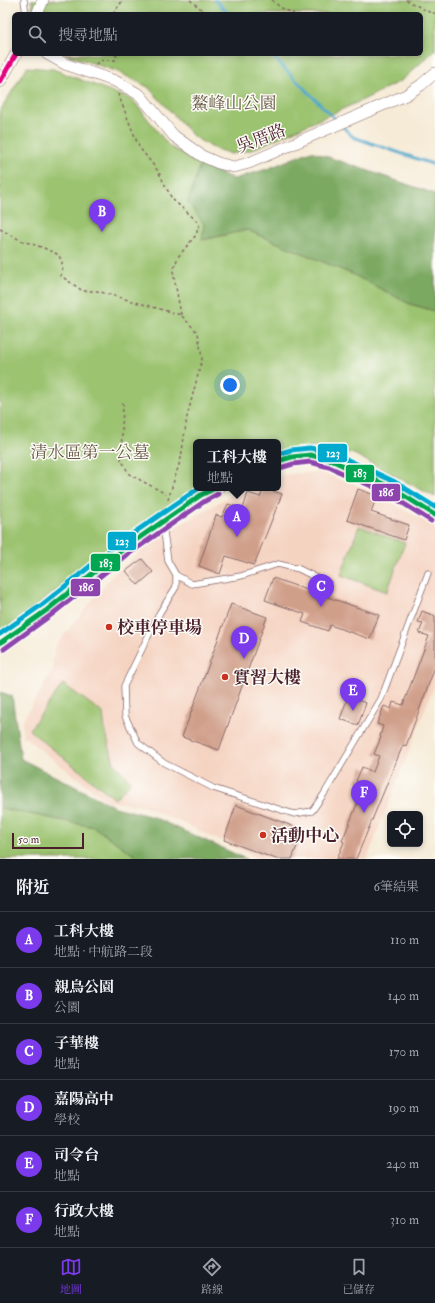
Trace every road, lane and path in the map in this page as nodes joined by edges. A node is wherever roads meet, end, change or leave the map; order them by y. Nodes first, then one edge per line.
1 (24, 0) edge
2 (43, 0) edge
3 (123, 0) edge
4 (190, 0) edge
5 (272, 0) edge
6 (406, 0) edge
7 (26, 12) edge
8 (38, 12) edge
9 (114, 12) edge
10 (205, 12) edge
11 (290, 12) edge
12 (435, 12) edge
13 (15, 56) edge
14 (51, 56) edge
15 (116, 56) edge
16 (98, 68) dead end
17 (435, 73) edge
18 (115, 81) junction
19 (0, 82) edge
20 (0, 229) edge
21 (181, 315) junction
22 (123, 403) dead end
23 (281, 460) edge
24 (209, 491) edge
25 (166, 494) dead end
26 (435, 515) edge
27 (163, 520) junction
28 (428, 573) dead end
29 (176, 575) junction
30 (329, 584) dead end
31 (0, 643) edge

1 - 7 lane
2 - 8 street
3 - 9 path
4 - 10 path
5 - 11 path
6 - 12 path
13 - 19 street
14 - 18 street, 吳厝路
15 - 16 path
17 - 18 street, 吳厝路
18 - 21 path
20 - 21 path
21 - 27 path
22 - 25 path
23 - 26 main road
24 - 27 main road
27 - 29 lane
27 - 31 main road
28 - 29 lane
29 - 30 lane

